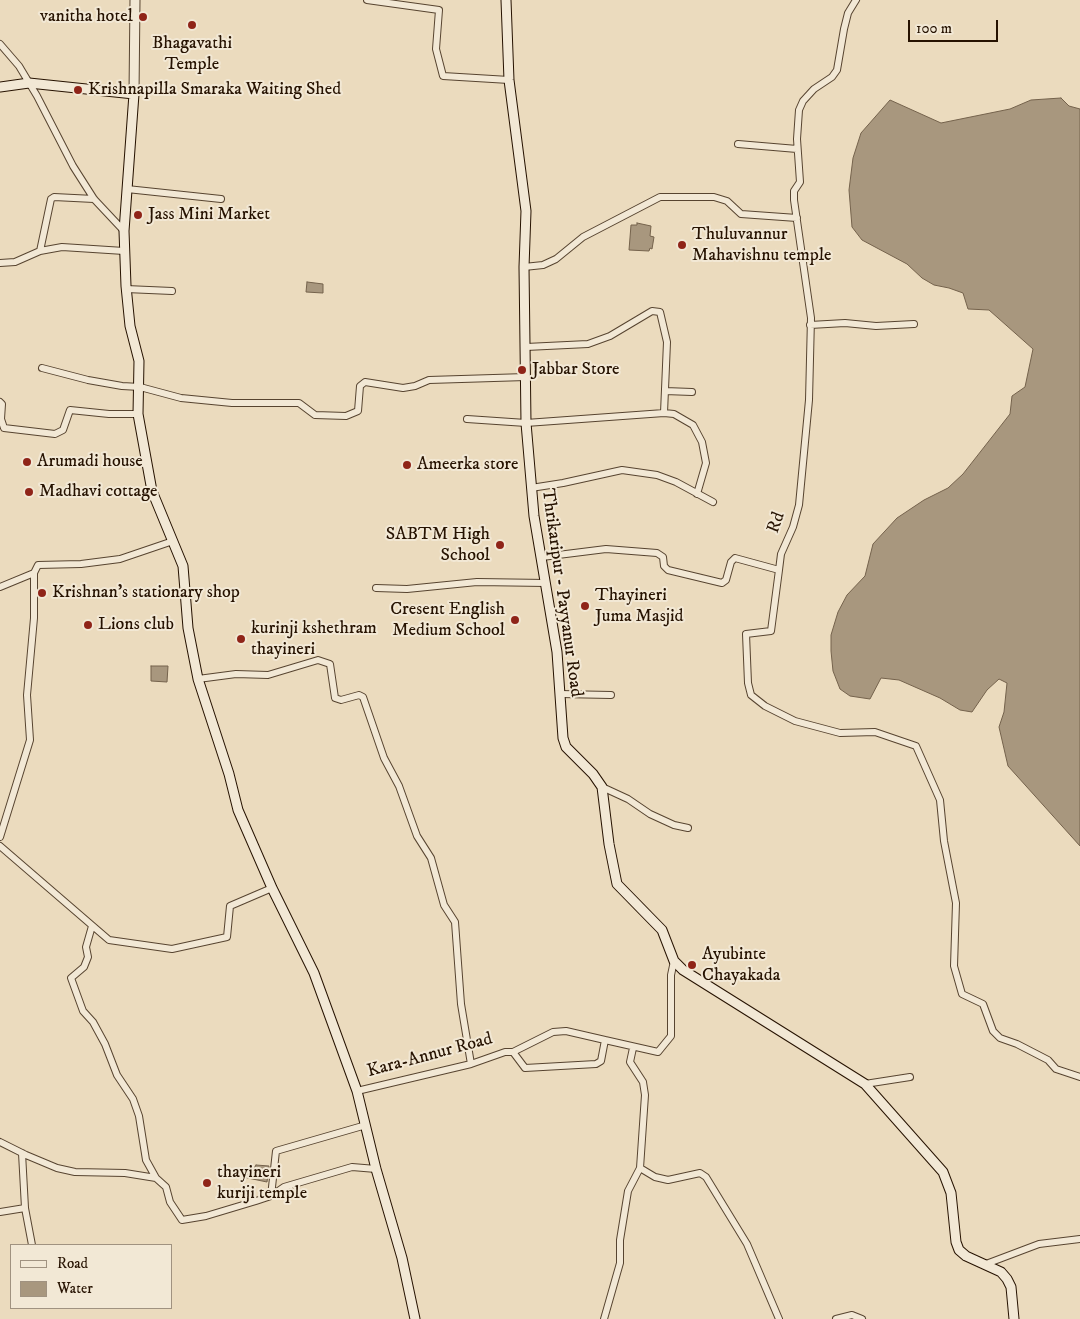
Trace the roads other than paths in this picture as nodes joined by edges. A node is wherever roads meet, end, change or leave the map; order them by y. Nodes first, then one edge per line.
1 (135, 0) edge
2 (367, 0) edge
3 (506, 0) edge
4 (856, 0) edge
5 (0, 44) edge
6 (509, 80) junction
7 (29, 82) junction
8 (0, 87) edge
9 (134, 94) junction
10 (738, 144) dead end
11 (797, 149) junction
12 (127, 189) junction
13 (94, 199) junction
14 (220, 199) dead end
15 (797, 218) junction
16 (124, 231) junction
17 (124, 251) junction
18 (40, 252) junction
19 (0, 263) edge
20 (524, 267) junction
21 (126, 289) junction
22 (172, 291) dead end
23 (914, 324) dead end
24 (810, 325) junction
25 (526, 347) junction
26 (42, 368) dead end
27 (526, 377) junction
28 (140, 387) junction
29 (665, 391) junction
30 (692, 392) dead end
31 (0, 402) edge
32 (664, 413) junction
33 (138, 414) junction
34 (467, 419) dead end
35 (526, 423) junction
36 (531, 488) junction
37 (697, 494) junction
38 (714, 502) dead end
39 (173, 541) junction
40 (542, 557) junction
41 (779, 570) junction
42 (34, 573) junction
43 (546, 583) junction
44 (0, 587) edge
45 (376, 588) dead end
46 (198, 679) junction
47 (560, 694) junction
48 (611, 695) dead end
49 (602, 787) junction
50 (688, 828) dead end
51 (0, 837) edge
52 (0, 846) edge
53 (272, 888) junction
54 (92, 926) junction
55 (674, 961) junction
56 (605, 1040) junction
57 (633, 1048) junction
58 (512, 1052) junction
59 (471, 1064) junction
60 (910, 1077) dead end
61 (1080, 1077) edge
62 (865, 1084) junction
63 (357, 1091) junction
64 (366, 1125) junction
65 (0, 1142) edge
66 (22, 1153) junction
67 (640, 1168) junction
68 (376, 1169) junction
69 (156, 1178) junction
70 (271, 1196) junction
71 (25, 1208) junction
72 (0, 1212) edge
73 (1080, 1239) edge
74 (32, 1244) edge
75 (986, 1264) junction
76 (415, 1319) edge
77 (604, 1319) edge
78 (779, 1319) edge
79 (836, 1319) edge
80 (862, 1319) edge
81 (1014, 1319) edge

1 - 9 main road
2 - 6 street
3 - 6 main road, Thrikaripur - Payyanur Road
4 - 11 street, Rd
5 - 7 street
6 - 20 main road, Thrikaripur - Payyanur Road
7 - 8 main road
7 - 9 main road
7 - 13 street
9 - 12 main road
10 - 11 street
11 - 15 street, Rd
12 - 14 street
12 - 16 main road
13 - 16 street
13 - 18 street
15 - 20 street
15 - 24 street, Rd
16 - 17 main road
17 - 18 street
17 - 21 main road
18 - 19 street
20 - 25 main road, Thrikaripur - Payyanur Road
21 - 22 street
21 - 28 main road
23 - 24 street
24 - 41 street, Rd
25 - 27 main road, Thrikaripur - Payyanur Road
25 - 29 street
26 - 28 street
27 - 28 street
27 - 35 main road, Thrikaripur - Payyanur Road
28 - 33 main road
29 - 30 street
29 - 32 street
31 - 33 street
32 - 35 street
32 - 37 street
33 - 39 main road
34 - 35 street
35 - 36 main road, Thrikaripur - Payyanur Road
36 - 37 street
36 - 40 main road, Thrikaripur - Payyanur Road
37 - 38 street
39 - 42 street
39 - 46 main road
40 - 41 street
40 - 43 main road, Thrikaripur - Payyanur Road
41 - 61 street, Rd
42 - 44 street
42 - 51 street
43 - 45 street
43 - 47 main road, Thrikaripur - Payyanur Road
46 - 53 main road
46 - 59 street
47 - 48 street
47 - 49 main road, Thrikaripur - Payyanur Road
49 - 50 street
49 - 55 main road
52 - 54 street
53 - 54 street
53 - 63 main road
54 - 69 street
55 - 57 street
55 - 62 main road
56 - 57 street
56 - 58 street
56 - 58 street, Kara-Annur Road
57 - 67 street
58 - 59 street, Kara-Annur Road
59 - 63 street, Kara-Annur Road
60 - 62 street
62 - 75 main road
63 - 64 main road
64 - 68 main road
64 - 70 street
65 - 66 street
66 - 69 street
66 - 71 street
67 - 77 street
67 - 78 street
68 - 70 street
68 - 76 main road
69 - 70 street
71 - 72 street
71 - 74 street
73 - 75 street
75 - 81 main road
79 - 80 street

